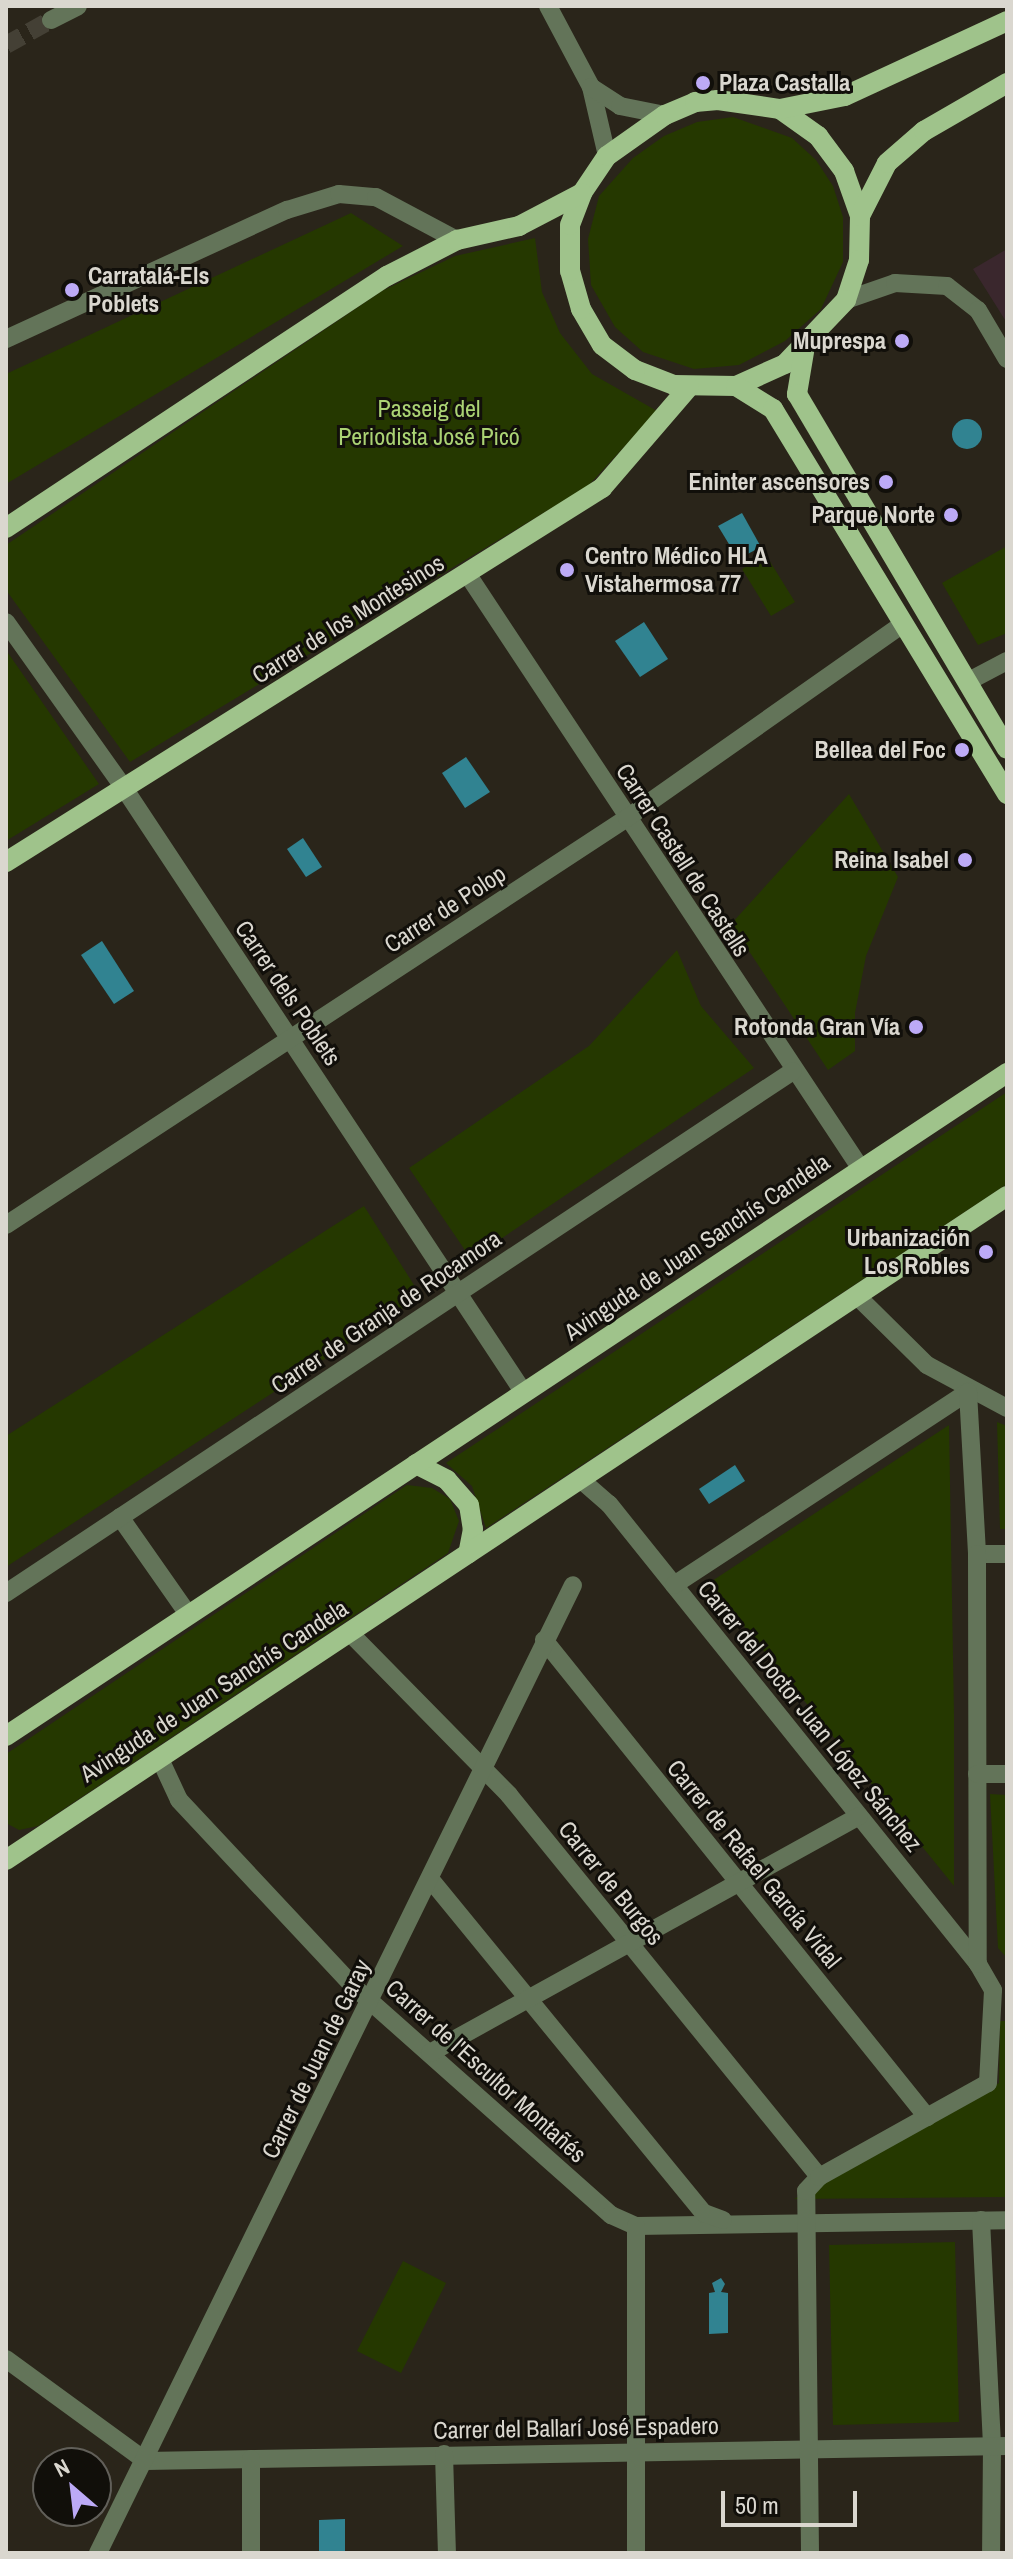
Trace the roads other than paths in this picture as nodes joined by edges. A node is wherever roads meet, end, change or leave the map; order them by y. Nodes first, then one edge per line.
1 (78, 6) edge
2 (548, 6) edge
3 (51, 20) tunnel mouth
4 (1007, 21) edge
5 (1007, 83) edge
6 (591, 87) junction
7 (780, 109) junction
8 (665, 115) junction
9 (607, 156) junction
10 (582, 193) junction
11 (860, 216) junction
12 (457, 240) junction
13 (846, 300) junction
14 (6, 339) edge
15 (805, 346) junction
16 (1007, 359) edge
17 (736, 386) junction
18 (689, 387) junction
19 (6, 528) edge
20 (468, 575) junction
21 (6, 622) edge
22 (903, 624) junction
23 (1007, 661) edge
24 (967, 682) junction
25 (1007, 749) edge
26 (124, 788) junction
27 (1007, 794) edge
28 (627, 818) junction
29 (6, 862) edge
30 (290, 1039) junction
31 (793, 1071) junction
32 (1007, 1073) edge
33 (861, 1169) junction
34 (1007, 1196) edge
35 (6, 1225) edge
36 (458, 1293) junction
37 (857, 1296) junction
38 (968, 1392) junction
39 (524, 1393) junction
40 (1007, 1408) edge
41 (416, 1464) junction
42 (580, 1479) junction
43 (120, 1517) junction
44 (468, 1554) junction
45 (977, 1554) junction
46 (1007, 1554) edge
47 (573, 1585) dead end
48 (674, 1585) junction
49 (6, 1593) edge
50 (188, 1614) junction
51 (350, 1633) junction
52 (544, 1640) junction
53 (6, 1736) edge
54 (160, 1759) junction
55 (482, 1768) junction
56 (977, 1774) junction
57 (1007, 1774) edge
58 (859, 1816) junction
59 (6, 1836) edge
60 (28, 1845) junction
61 (6, 1860) edge
62 (431, 1880) junction
63 (738, 1883) junction
64 (629, 1943) junction
65 (978, 1964) junction
66 (1000, 1991) edge
67 (371, 1999) junction
68 (527, 1999) junction
69 (430, 2053) junction
70 (927, 2117) junction
71 (819, 2177) junction
72 (808, 2220) junction
73 (981, 2220) junction
74 (1007, 2220) edge
75 (730, 2222) junction
76 (636, 2226) junction
77 (6, 2359) edge
78 (1000, 2446) edge
79 (633, 2449) junction
80 (809, 2451) junction
81 (444, 2454) junction
82 (251, 2459) junction
83 (146, 2461) junction
84 (98, 2553) edge
85 (251, 2553) edge
86 (447, 2553) edge
87 (636, 2553) edge
88 (810, 2553) edge
89 (991, 2553) edge

1 - 3 street
2 - 6 street
4 - 7 main road
5 - 11 main road
6 - 8 street
6 - 9 street
7 - 8 main road
7 - 11 main road
8 - 9 main road
9 - 10 main road
10 - 12 main road
10 - 18 main road
11 - 13 main road
12 - 14 street
12 - 19 main road
13 - 15 main road
13 - 16 street
15 - 17 main road
15 - 24 main road
17 - 18 main road
17 - 22 main road
18 - 20 main road, Carrer de los Montesinos
20 - 26 main road, Carrer de los Montesinos
20 - 28 street, Carrer Castell de Castells
21 - 26 street, Carrer dels Poblets
22 - 27 main road
22 - 28 street, Carrer de Polop
23 - 24 street
24 - 25 main road
26 - 29 main road, Carrer de los Montesinos
26 - 30 street, Carrer dels Poblets
28 - 30 street, Carrer de Polop
28 - 31 street, Carrer Castell de Castells
30 - 35 street, Carrer de Polop
30 - 36 street, Carrer dels Poblets
31 - 33 street, Carrer Castell de Castells
31 - 36 street, Carrer de Granja de Rocamora
32 - 33 main road, Avinguda de Juan Sanchís Candela
33 - 39 main road, Avinguda de Juan Sanchís Candela
34 - 37 main road, Avinguda de Juan Sanchís Candela
36 - 39 street, Carrer dels Poblets
36 - 43 street, Carrer de Granja de Rocamora
37 - 38 street
37 - 42 main road, Avinguda de Juan Sanchís Candela
38 - 40 street
38 - 45 street
38 - 48 street
39 - 41 main road, Avinguda de Juan Sanchís Candela
41 - 44 main road
41 - 50 main road, Avinguda de Juan Sanchís Candela
42 - 44 main road, Avinguda de Juan Sanchís Candela
42 - 48 street, Carrer del Doctor Juan López Sánchez
43 - 49 street, Carrer de Granja de Rocamora
43 - 50 street
44 - 51 main road, Avinguda de Juan Sanchís Candela
45 - 46 street
45 - 56 street
47 - 52 street, Carrer de Juan de Garay
48 - 58 street, Carrer del Doctor Juan López Sánchez
50 - 53 main road, Avinguda de Juan Sanchís Candela
51 - 54 main road, Avinguda de Juan Sanchís Candela
51 - 55 street, Carrer de Burgos
52 - 55 street, Carrer de Juan de Garay
52 - 63 street, Carrer de Rafael García Vidal
54 - 60 main road, Avinguda de Juan Sanchís Candela
54 - 67 street, Carrer de l'Escultor Montañés
55 - 62 street, Carrer de Juan de Garay
55 - 64 street, Carrer de Burgos
56 - 57 street
56 - 65 street
58 - 63 street
58 - 65 street, Carrer del Doctor Juan López Sánchez
59 - 60 main road
60 - 61 main road, Avinguda de Juan Sanchís Candela
62 - 67 street, Carrer de Juan de Garay
62 - 68 street
63 - 64 street
63 - 70 street, Carrer de Rafael García Vidal
64 - 68 street
64 - 71 street, Carrer de Burgos
65 - 66 street, Carrer del Doctor Juan López Sánchez
66 - 70 street
67 - 69 street, Carrer de l'Escultor Montañés
67 - 83 street, Carrer de Juan de Garay
68 - 69 street
68 - 75 street
69 - 76 street, Carrer de l'Escultor Montañés
70 - 71 street
71 - 72 street
72 - 73 street
72 - 75 street
72 - 80 street
73 - 74 street
73 - 78 street
75 - 76 street
76 - 79 street
77 - 83 street
78 - 80 street, Carrer del Ballarí José Espadero
78 - 89 street
79 - 80 street, Carrer del Ballarí José Espadero
79 - 81 street, Carrer del Ballarí José Espadero
79 - 87 street
80 - 88 street
81 - 82 street, Carrer del Ballarí José Espadero
81 - 86 street
82 - 83 street, Carrer del Ballarí José Espadero
82 - 85 street
83 - 84 street, Carrer de Juan de Garay

